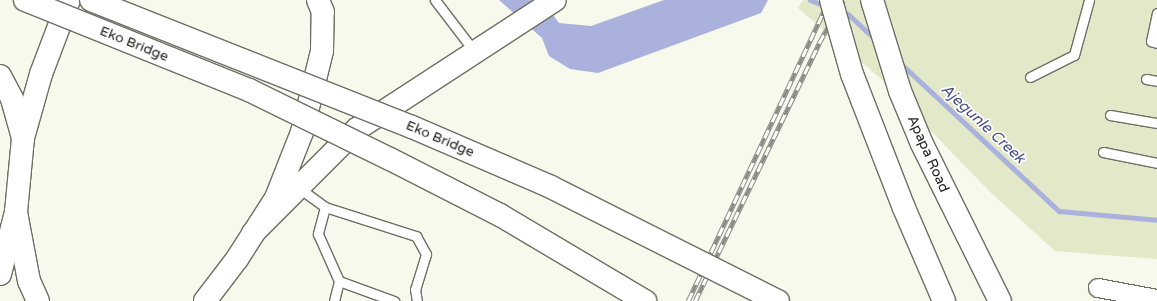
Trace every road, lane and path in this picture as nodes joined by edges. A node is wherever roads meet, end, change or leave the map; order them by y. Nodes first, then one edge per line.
1 (25, 0) edge
2 (69, 0) edge
3 (91, 0) edge
4 (318, 0) edge
5 (435, 0) edge
6 (555, 0) edge
7 (831, 0) edge
8 (872, 0) edge
9 (1089, 0) edge
10 (1157, 12) edge
11 (1157, 43) edge
12 (474, 51) junction
13 (0, 76) edge
14 (1030, 77) dead end
15 (1146, 79) dead end
16 (1157, 81) edge
17 (1110, 114) dead end
18 (1157, 123) edge
19 (23, 138) junction
20 (1104, 152) dead end
21 (1157, 163) edge
22 (299, 188) junction
23 (325, 206) junction
24 (16, 212) junction
25 (253, 234) junction
26 (0, 274) edge
27 (339, 281) junction
28 (1098, 288) dead end
29 (212, 296) edge
30 (1157, 299) edge
31 (38, 301) edge
32 (334, 301) edge
33 (394, 301) edge
34 (417, 301) edge
35 (645, 301) edge
36 (778, 301) edge
37 (944, 301) edge
38 (1000, 301) edge

1 - 35 main road, Eko Bridge, bridge
2 - 19 main road
3 - 36 main road, Eko Bridge, bridge
4 - 25 main road
5 - 12 lane
6 - 12 main road
7 - 37 main road, bridge
8 - 38 main road, Apapa Road
9 - 14 lane
10 - 11 lane
12 - 22 main road
13 - 19 main road
15 - 16 lane
17 - 18 lane
19 - 24 main road
20 - 21 lane
22 - 23 lane
22 - 25 main road
23 - 27 lane
23 - 34 lane
24 - 26 main road
24 - 31 main road
25 - 29 main road
27 - 32 lane
27 - 33 lane
28 - 30 street

